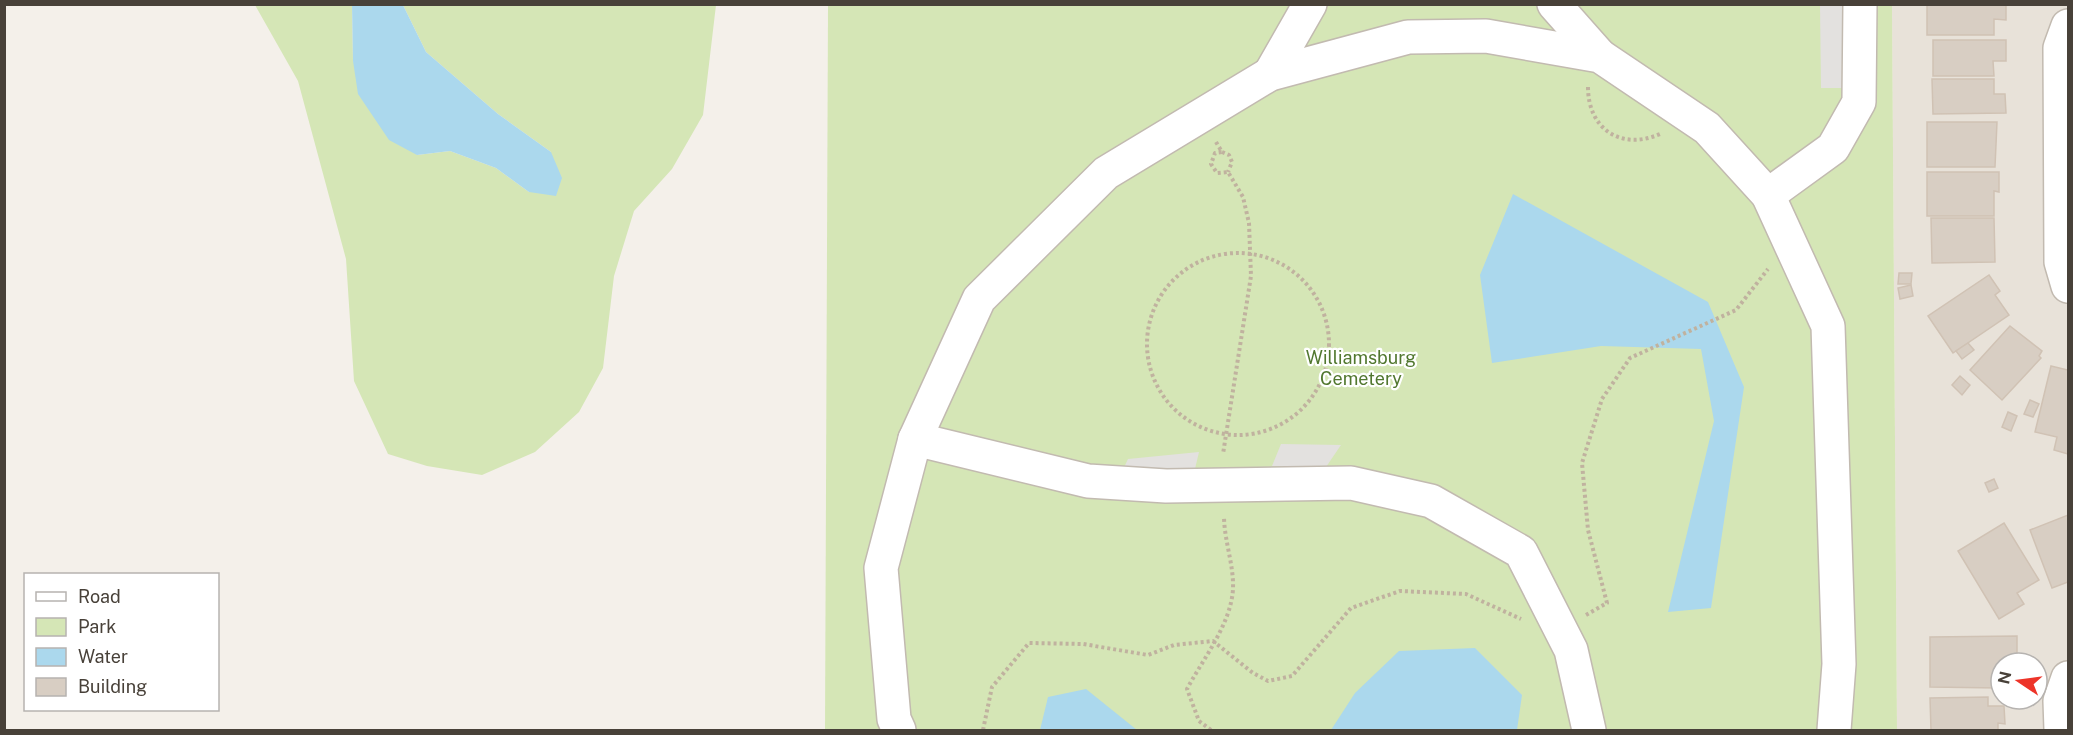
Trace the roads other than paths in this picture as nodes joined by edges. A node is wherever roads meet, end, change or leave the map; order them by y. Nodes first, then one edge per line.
1 (1310, 4) edge
2 (1554, 4) edge
3 (1860, 4) edge
4 (2068, 26) edge
5 (1600, 56) junction
6 (1270, 74) junction
7 (1768, 195) junction
8 (2068, 286) edge
9 (915, 439) junction
10 (2068, 678) edge
11 (899, 730) edge
12 (1589, 730) edge
13 (1834, 730) edge
14 (2061, 730) edge

1 - 6 street
2 - 5 street
3 - 7 street
4 - 8 street
5 - 6 street
5 - 7 street
6 - 9 street
7 - 13 street
9 - 11 street
9 - 12 street
10 - 14 street

